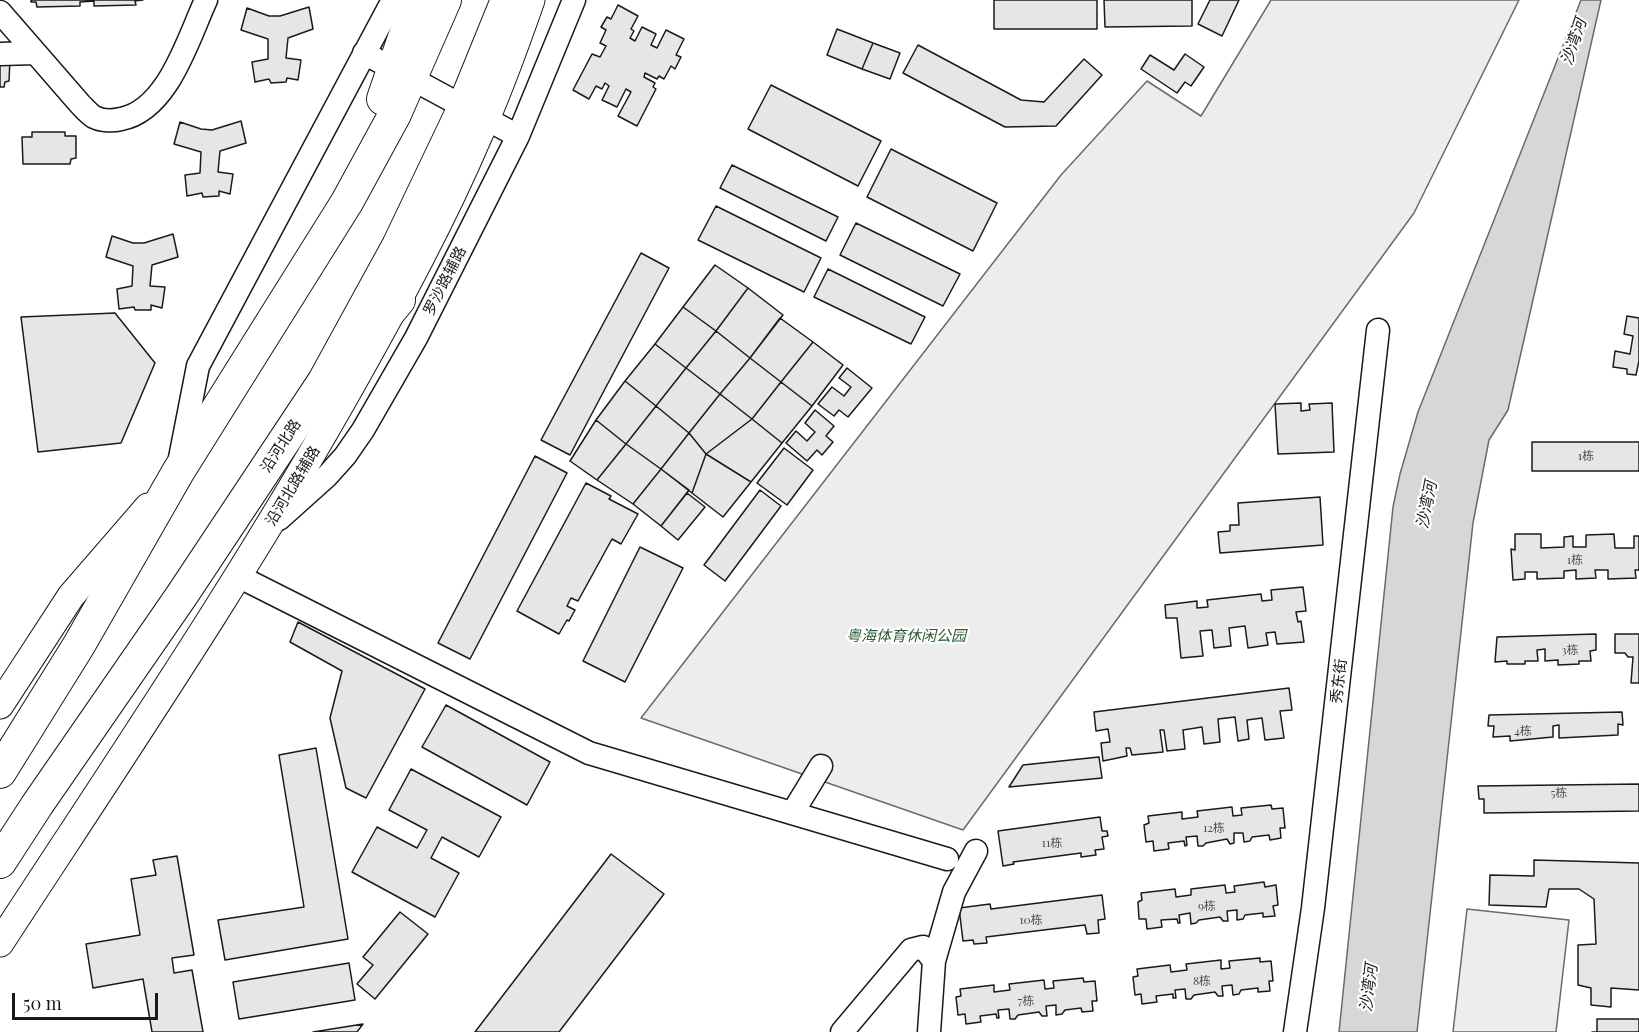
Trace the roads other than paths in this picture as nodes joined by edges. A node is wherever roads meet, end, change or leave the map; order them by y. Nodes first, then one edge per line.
1 (206, 0) edge
2 (393, 0) edge
3 (417, 0) edge
4 (445, 0) edge
5 (507, 0) edge
6 (531, 0) edge
7 (574, 0) edge
8 (0, 12) edge
9 (35, 53) junction
10 (364, 53) junction
11 (0, 54) edge
12 (518, 136) junction
13 (347, 202) junction
14 (399, 300) junction
15 (1378, 330) dead end
16 (293, 427) junction
17 (178, 472) junction
18 (267, 530) junction
19 (238, 576) junction
20 (0, 705) edge
21 (820, 766) dead end
22 (0, 772) edge
23 (793, 812) junction
24 (976, 851) dead end
25 (947, 859) dead end
26 (0, 862) edge
27 (0, 943) edge
28 (934, 960) junction
29 (842, 1032) edge
30 (929, 1032) edge
31 (1295, 1032) edge

1 - 9 street
2 - 10 street
3 - 13 highway
4 - 13 highway
5 - 16 highway, 沿河北路
6 - 14 main road, 沿河北路辅路
7 - 12 street, 罗沙路辅路
8 - 9 street
9 - 11 street
10 - 12 street
10 - 17 street
12 - 18 street, 罗沙路辅路
13 - 17 highway
14 - 16 highway
14 - 18 main road, 沿河北路辅路
15 - 31 street, 秀东街
16 - 26 highway, 沿河北路
17 - 20 main road
17 - 22 highway
18 - 19 main road, 沿河北路辅路
19 - 23 street
19 - 27 main road, 沿河北路辅路
21 - 23 street
23 - 25 street
24 - 28 street
28 - 29 street
28 - 30 street

